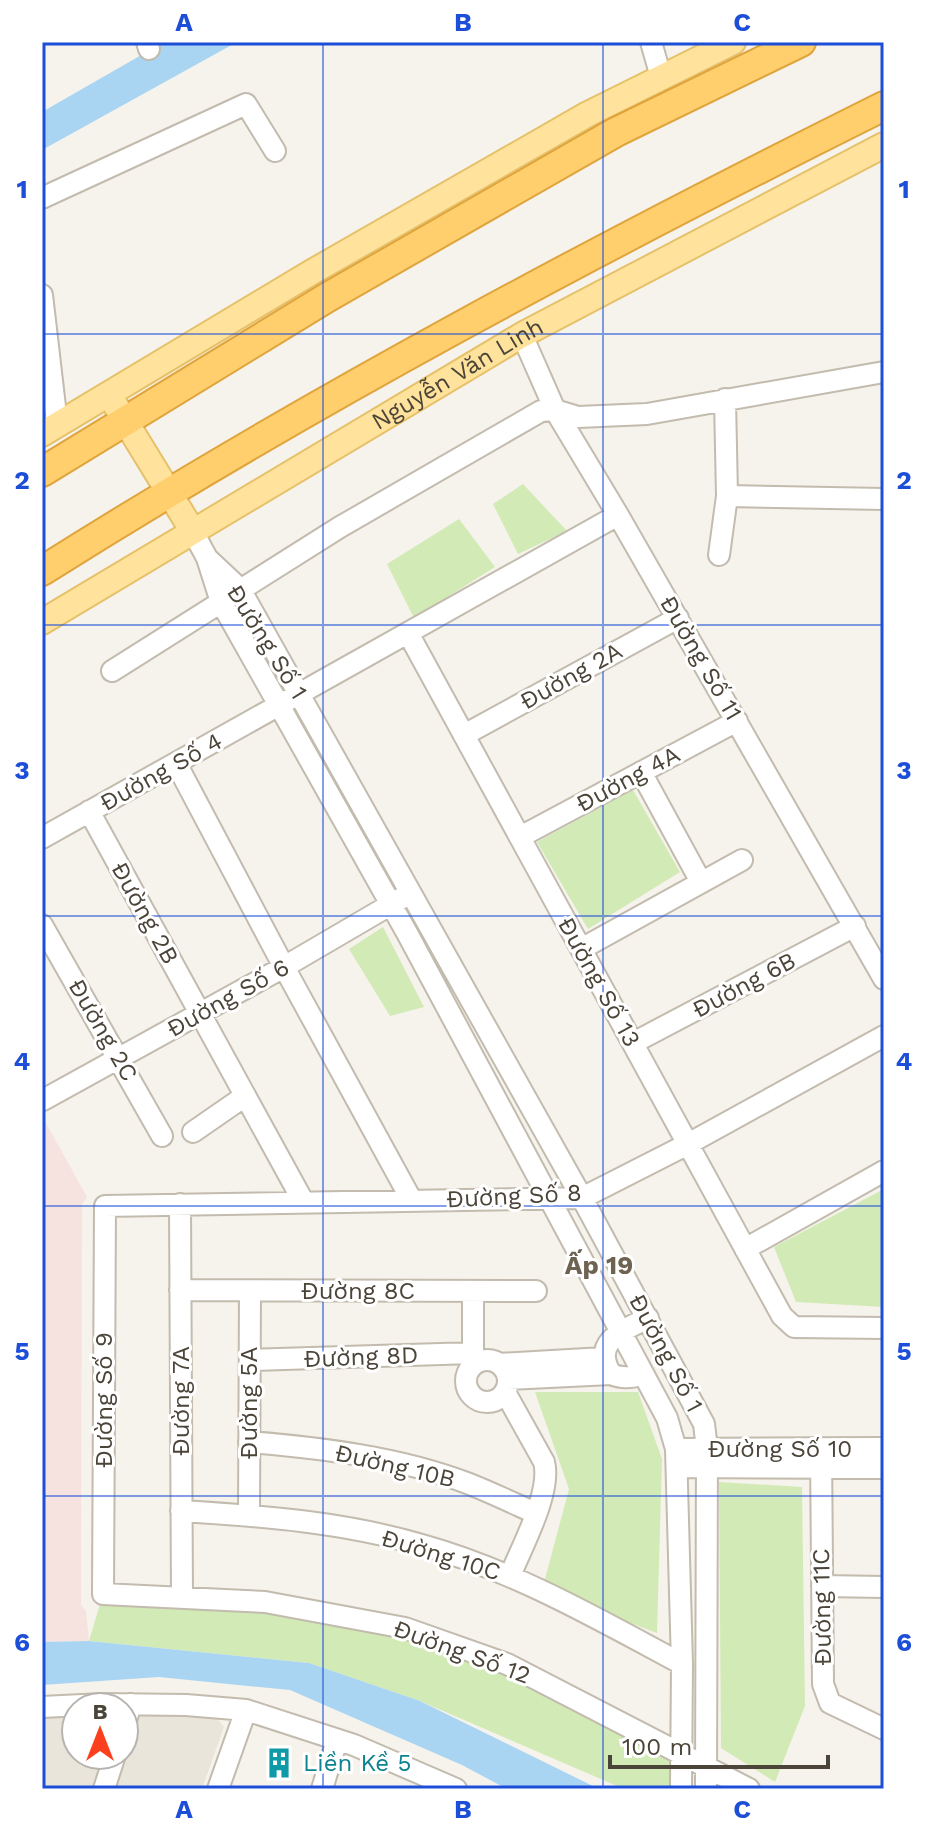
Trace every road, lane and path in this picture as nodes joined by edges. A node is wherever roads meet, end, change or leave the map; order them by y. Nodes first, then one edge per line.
1 (651, 42) edge
2 (733, 42) edge
3 (801, 42) edge
4 (661, 77) junction
5 (884, 106) edge
6 (884, 145) edge
7 (275, 151) dead end
8 (42, 198) edge
9 (42, 295) edge
10 (44, 325) edge
11 (522, 335) junction
12 (884, 372) edge
13 (109, 395) junction
14 (725, 399) junction
15 (555, 410) junction
16 (126, 421) junction
17 (50, 429) edge
18 (42, 472) edge
19 (170, 492) junction
20 (727, 496) junction
21 (884, 499) edge
22 (618, 515) junction
23 (192, 530) junction
24 (719, 555) dead end
25 (207, 558) junction
26 (42, 571) edge
27 (240, 589) junction
28 (221, 602) junction
29 (678, 618) junction
30 (42, 622) edge
31 (408, 633) junction
32 (112, 671) dead end
33 (300, 694) junction
34 (279, 705) junction
35 (737, 721) junction
36 (464, 735) junction
37 (176, 763) junction
38 (641, 772) junction
39 (89, 811) junction
40 (520, 837) junction
41 (42, 838) edge
42 (742, 860) dead end
43 (701, 882) junction
44 (411, 893) junction
45 (390, 904) junction
46 (42, 925) edge
47 (855, 926) junction
48 (581, 949) junction
49 (284, 967) junction
50 (884, 979) edge
51 (200, 1014) junction
52 (884, 1036) edge
53 (633, 1043) junction
54 (119, 1058) junction
55 (245, 1096) junction
56 (43, 1100) edge
57 (193, 1132) dead end
58 (162, 1136) dead end
59 (688, 1144) junction
60 (884, 1171) edge
61 (582, 1198) junction
62 (550, 1200) junction
63 (303, 1201) junction
64 (412, 1201) junction
65 (180, 1204) junction
66 (105, 1206) joint
67 (745, 1249) junction
68 (180, 1290) junction
69 (250, 1291) junction
70 (473, 1291) junction
71 (536, 1291) dead end
72 (648, 1318) junction
73 (884, 1328) edge
74 (621, 1332) junction
75 (473, 1359) junction
76 (250, 1360) junction
77 (607, 1366) junction
78 (643, 1374) junction
79 (504, 1378) junction
80 (249, 1442) junction
81 (884, 1448) edge
82 (676, 1458) junction
83 (821, 1458) junction
84 (707, 1459) junction
85 (884, 1468) edge
86 (181, 1511) junction
87 (535, 1513) junction
88 (249, 1515) junction
89 (510, 1576) junction
90 (822, 1586) junction
91 (884, 1587) edge
92 (103, 1594) joint
93 (182, 1598) junction
94 (682, 1664) junction
95 (140, 1704) edge
96 (246, 1710) junction
97 (884, 1729) edge
98 (337, 1740) junction
99 (682, 1754) junction
100 (707, 1768) junction
101 (444, 1787) edge
102 (218, 1789) edge
103 (322, 1789) edge
104 (681, 1789) edge
105 (706, 1789) edge
106 (749, 1789) edge

1 - 4 street
2 - 4 main road
3 - 16 highway
4 - 13 main road
5 - 19 highway, Nguyễn Văn Linh
6 - 11 main road, Nguyễn Văn Linh
7 - 8 street
9 - 10 street
10 - 17 street
11 - 15 street, Đường Số 11
11 - 23 main road, Nguyễn Văn Linh
12 - 14 street
13 - 16 main road
13 - 17 main road
14 - 15 street
14 - 20 street
15 - 22 street, Đường Số 11
15 - 27 street
16 - 18 highway
16 - 19 main road
19 - 23 main road
19 - 26 highway, Nguyễn Văn Linh
20 - 21 street
20 - 24 street
22 - 29 street, Đường Số 11
22 - 31 street, Đường Số 4
23 - 25 street
23 - 30 main road, Nguyễn Văn Linh
25 - 27 street, Đường Số 1
25 - 28 street, Đường Số 1
27 - 28 street
27 - 33 street, Đường Số 1
28 - 32 street
28 - 34 street, Đường Số 1
29 - 35 street, Đường Số 11
29 - 36 street, Đường 2A
31 - 33 street, Đường Số 4
31 - 36 street, Đường Số 13
33 - 34 street, Đường Số 4
33 - 44 street, Đường Số 1
34 - 37 street, Đường Số 4
34 - 45 street, Đường Số 1
35 - 38 street, Đường 4A
35 - 47 street, Đường Số 11
36 - 40 street, Đường Số 13
37 - 39 street, Đường Số 4
37 - 49 street
38 - 40 street, Đường 4A
38 - 43 street
39 - 41 street, Đường Số 4
39 - 51 street, Đường 2B
40 - 48 street, Đường Số 13
42 - 43 street
43 - 48 street
44 - 45 street, Đường Số 6
44 - 61 street, Đường Số 1
45 - 49 street, Đường Số 6
45 - 62 street, Đường Số 1
46 - 54 street, Đường 2C
47 - 50 street, Đường Số 11
47 - 53 street, Đường 6B
48 - 53 street, Đường Số 13
49 - 51 street, Đường Số 6
49 - 64 street
51 - 54 street, Đường Số 6
51 - 55 street, Đường 2B
52 - 59 street, Đường Số 8
53 - 59 street, Đường Số 13
54 - 56 street, Đường Số 6
54 - 58 street, Đường 2C
55 - 57 street
55 - 63 street, Đường 2B
59 - 61 street, Đường Số 8
59 - 67 street, Đường Số 13
60 - 67 street
61 - 62 street, Đường Số 8
61 - 72 street, Đường Số 1
62 - 64 street, Đường Số 8
62 - 74 street, Đường Số 1
63 - 64 street, Đường Số 8
63 - 65 street, Đường Số 8
65 - 66 street, Đường Số 8
65 - 68 street, Đường 7A
66 - 92 street, Đường Số 9
67 - 73 street, Đường Số 13
68 - 69 street, Đường 8C
68 - 86 street, Đường 7A
69 - 70 street, Đường 8C
69 - 76 street, Đường 5A
70 - 71 street, Đường 8C
70 - 75 street
72 - 74 street
72 - 84 street, Đường Số 1
74 - 77 street
74 - 78 street, Đường Số 1
75 - 76 street, Đường 8D
75 - 79 street
75 - 79 street
76 - 80 street, Đường 5A
77 - 78 street
77 - 79 street
78 - 82 street, Đường Số 1
79 - 87 street
80 - 87 street, Đường 10B
80 - 88 street, Đường 5A
81 - 83 street, Đường Số 10
82 - 84 street, Đường Số 10
82 - 94 street, Đường Số 1
83 - 84 street, Đường Số 10
83 - 85 street, Đường Số 10
83 - 90 street, Đường 11C
84 - 100 street, Đường Số 1
86 - 88 street, Đường 10C
86 - 93 street, Đường 7A
87 - 89 street
88 - 89 street, Đường 10C
89 - 94 street, Đường 10C
90 - 91 street
90 - 97 street, Đường 11C
92 - 93 street, Đường Số 12
93 - 99 street, Đường Số 12
94 - 99 street, Đường Số 1
95 - 96 street
96 - 98 street
96 - 102 street
98 - 101 street
98 - 103 street
99 - 100 street, Đường Số 12
99 - 104 street, Đường Số 1
100 - 105 street, Đường Số 1
100 - 106 street, Đường Số 12

